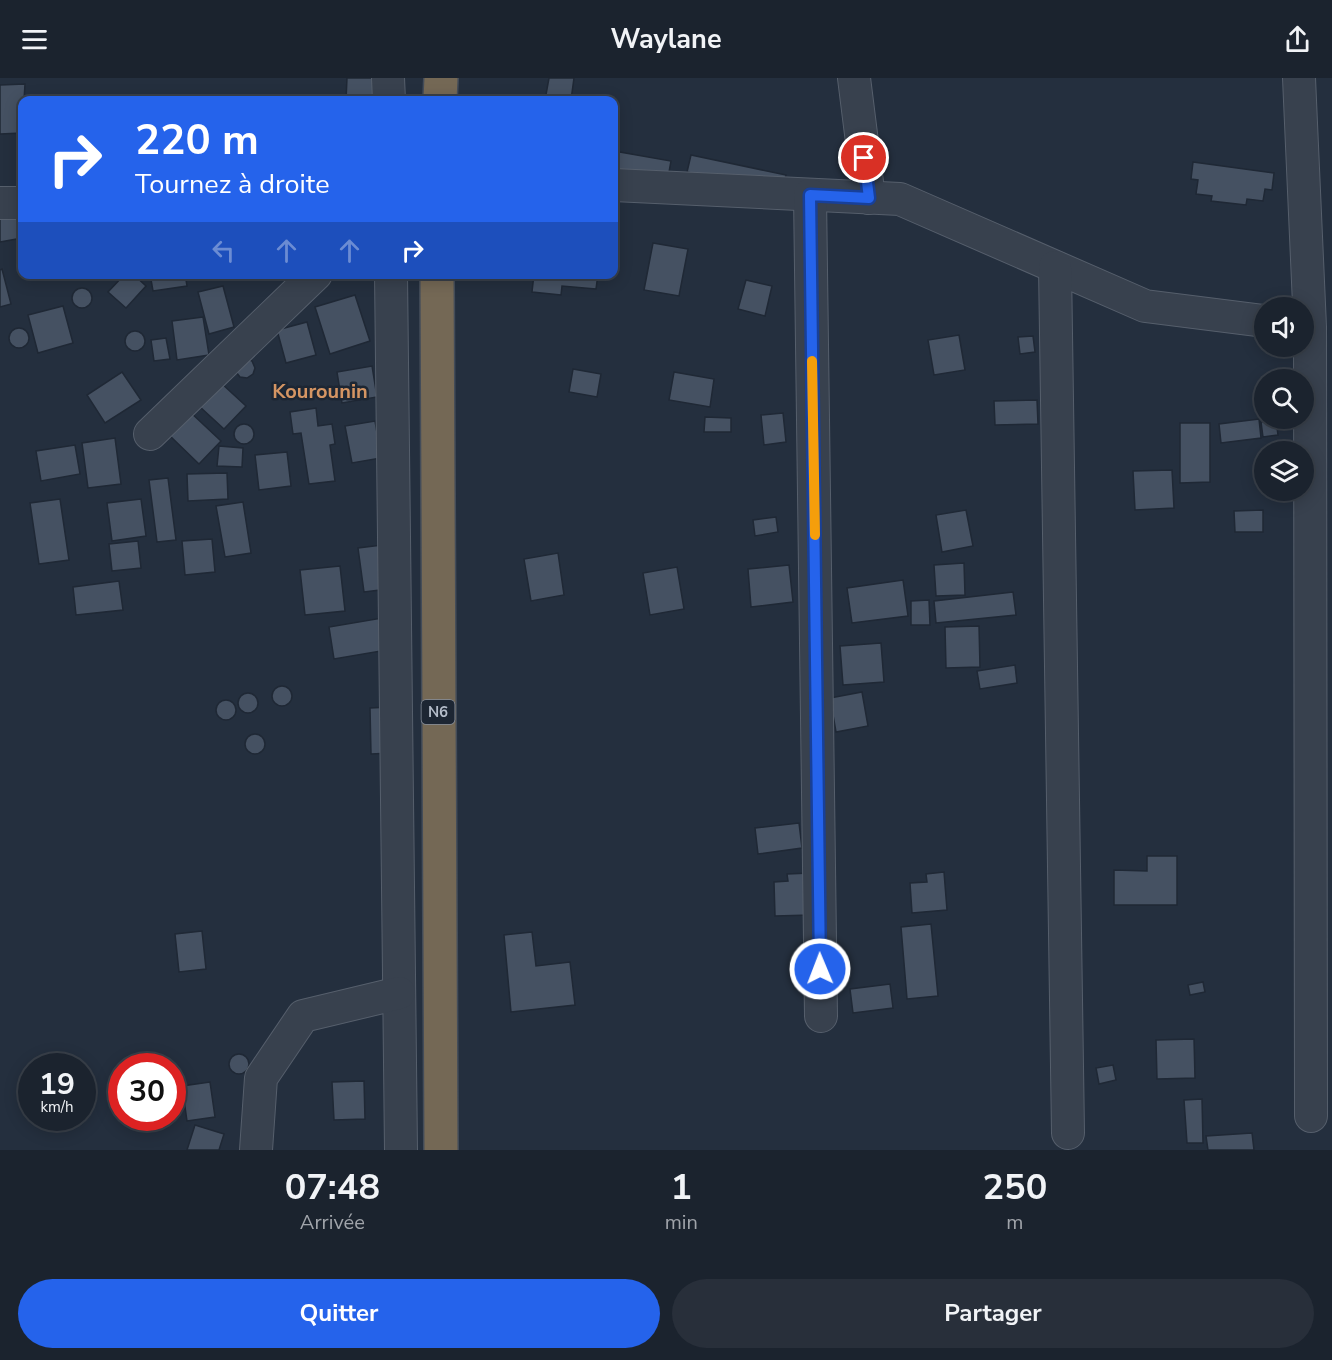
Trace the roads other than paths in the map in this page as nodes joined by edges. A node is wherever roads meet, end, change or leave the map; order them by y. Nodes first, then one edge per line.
1 (388, 78) edge
2 (441, 78) edge
3 (854, 78) edge
4 (1299, 78) edge
5 (389, 96) edge
6 (440, 96) edge
7 (618, 184) edge
8 (810, 195) junction
9 (869, 198) junction
10 (0, 203) edge
11 (18, 203) edge
12 (1055, 267) junction
13 (311, 279) edge
14 (391, 279) edge
15 (437, 279) edge
16 (1254, 320) edge
17 (1315, 326) edge
18 (150, 434) dead end
19 (399, 993) junction
20 (821, 1016) dead end
21 (1311, 1116) dead end
22 (1068, 1133) dead end
23 (256, 1150) edge
24 (400, 1150) edge
25 (441, 1150) edge

1 - 5 street
2 - 6 highway
3 - 9 street
4 - 17 street
7 - 8 street
8 - 9 street
8 - 20 street
9 - 12 street
10 - 11 street
12 - 16 street
12 - 22 street
13 - 18 street
14 - 19 street
15 - 25 highway, N6
17 - 21 street
19 - 23 street
19 - 24 street

